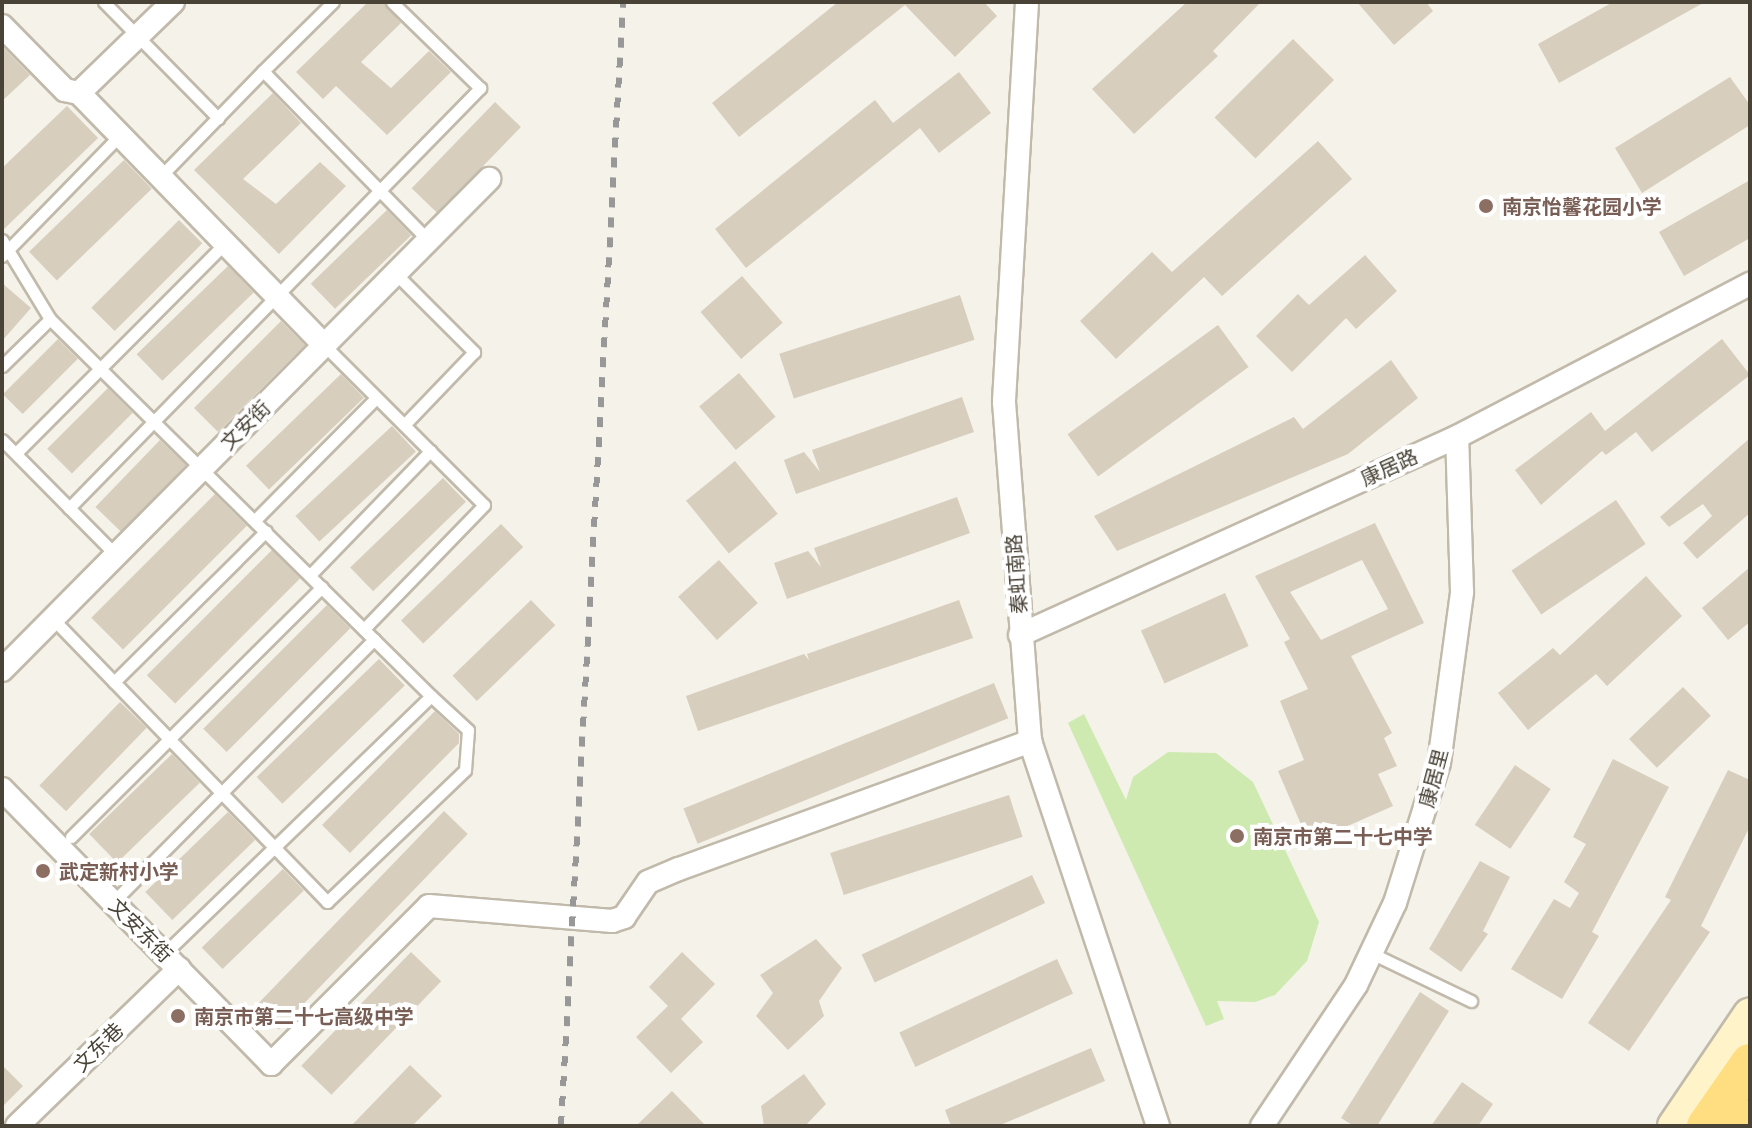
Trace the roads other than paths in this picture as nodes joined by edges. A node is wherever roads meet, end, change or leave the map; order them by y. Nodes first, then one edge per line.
1 (104, 2) edge
2 (173, 2) edge
3 (333, 2) edge
4 (392, 2) edge
5 (1027, 2) edge
6 (2, 26) edge
7 (138, 36) junction
8 (263, 71) junction
9 (79, 93) junction
10 (218, 118) junction
11 (119, 136) junction
12 (159, 178) junction
13 (489, 179) dead end
14 (378, 190) junction
15 (428, 240) junction
16 (223, 245) junction
17 (5, 248) edge
18 (395, 273) junction
19 (1750, 284) edge
20 (272, 296) junction
21 (50, 319) junction
22 (324, 345) junction
23 (2, 366) edge
24 (99, 369) junction
25 (376, 398) junction
26 (154, 421) junction
27 (404, 425) junction
28 (1457, 437) junction
29 (2, 440) edge
30 (430, 451) junction
31 (16, 453) junction
32 (203, 467) junction
33 (69, 508) junction
34 (255, 520) junction
35 (266, 531) junction
36 (116, 555) junction
37 (310, 575) junction
38 (322, 587) junction
39 (53, 619) junction
40 (364, 629) junction
41 (1020, 635) junction
42 (374, 639) junction
43 (2, 670) edge
44 (114, 682) junction
45 (431, 696) junction
46 (167, 737) junction
47 (1030, 741) junction
48 (2, 789) edge
49 (222, 793) junction
50 (71, 837) dead end
51 (275, 847) junction
52 (121, 894) dead end
53 (1371, 953) junction
54 (172, 961) junction
55 (1471, 1001) dead end
56 (1750, 1014) edge
57 (1750, 1063) edge
58 (1750, 1119) edge
59 (17, 1126) edge
60 (1158, 1126) edge
61 (1262, 1126) edge
62 (1674, 1126) edge
63 (1706, 1126) edge
64 (1745, 1126) edge

1 - 7 lane
2 - 7 street
3 - 8 lane
4 - 14 lane
5 - 41 street, 秦虹南路
6 - 9 street
7 - 9 street
7 - 10 lane
8 - 10 lane
8 - 14 lane
9 - 11 street
10 - 12 lane
11 - 12 street
11 - 17 lane
12 - 16 street
13 - 15 street, 文安街
14 - 15 lane
14 - 20 lane
15 - 18 street, 文安街
16 - 20 street
16 - 24 lane
17 - 21 lane
18 - 22 street, 文安街
18 - 27 lane
19 - 28 street, 康居路
20 - 22 street
20 - 26 lane
21 - 23 lane
21 - 24 lane
22 - 25 lane
22 - 32 street, 文安街
24 - 26 lane
24 - 31 lane
25 - 27 lane
25 - 34 lane
26 - 32 lane
26 - 33 lane
27 - 30 lane
28 - 41 street, 康居路
28 - 53 street, 康居里
29 - 31 lane
30 - 37 lane
30 - 40 lane
31 - 33 lane
32 - 34 lane
32 - 36 street, 文安街
33 - 36 lane
34 - 35 lane
35 - 37 lane
35 - 44 lane
36 - 39 street, 文安街
37 - 38 lane
38 - 40 lane
38 - 46 lane
39 - 43 street, 文安街
39 - 44 lane
40 - 42 lane
41 - 47 street, 秦虹南路
42 - 45 lane
42 - 49 lane
44 - 46 lane
45 - 51 lane
45 - 51 lane
46 - 49 lane
46 - 50 lane
47 - 54 street, 文安东街
47 - 60 street, 秦虹南路
48 - 54 street, 文安东街
49 - 51 lane
49 - 52 lane
51 - 54 lane
53 - 55 lane
53 - 61 street, 康居里
54 - 59 street, 文东巷
56 - 62 main road
57 - 63 highway
58 - 64 highway

